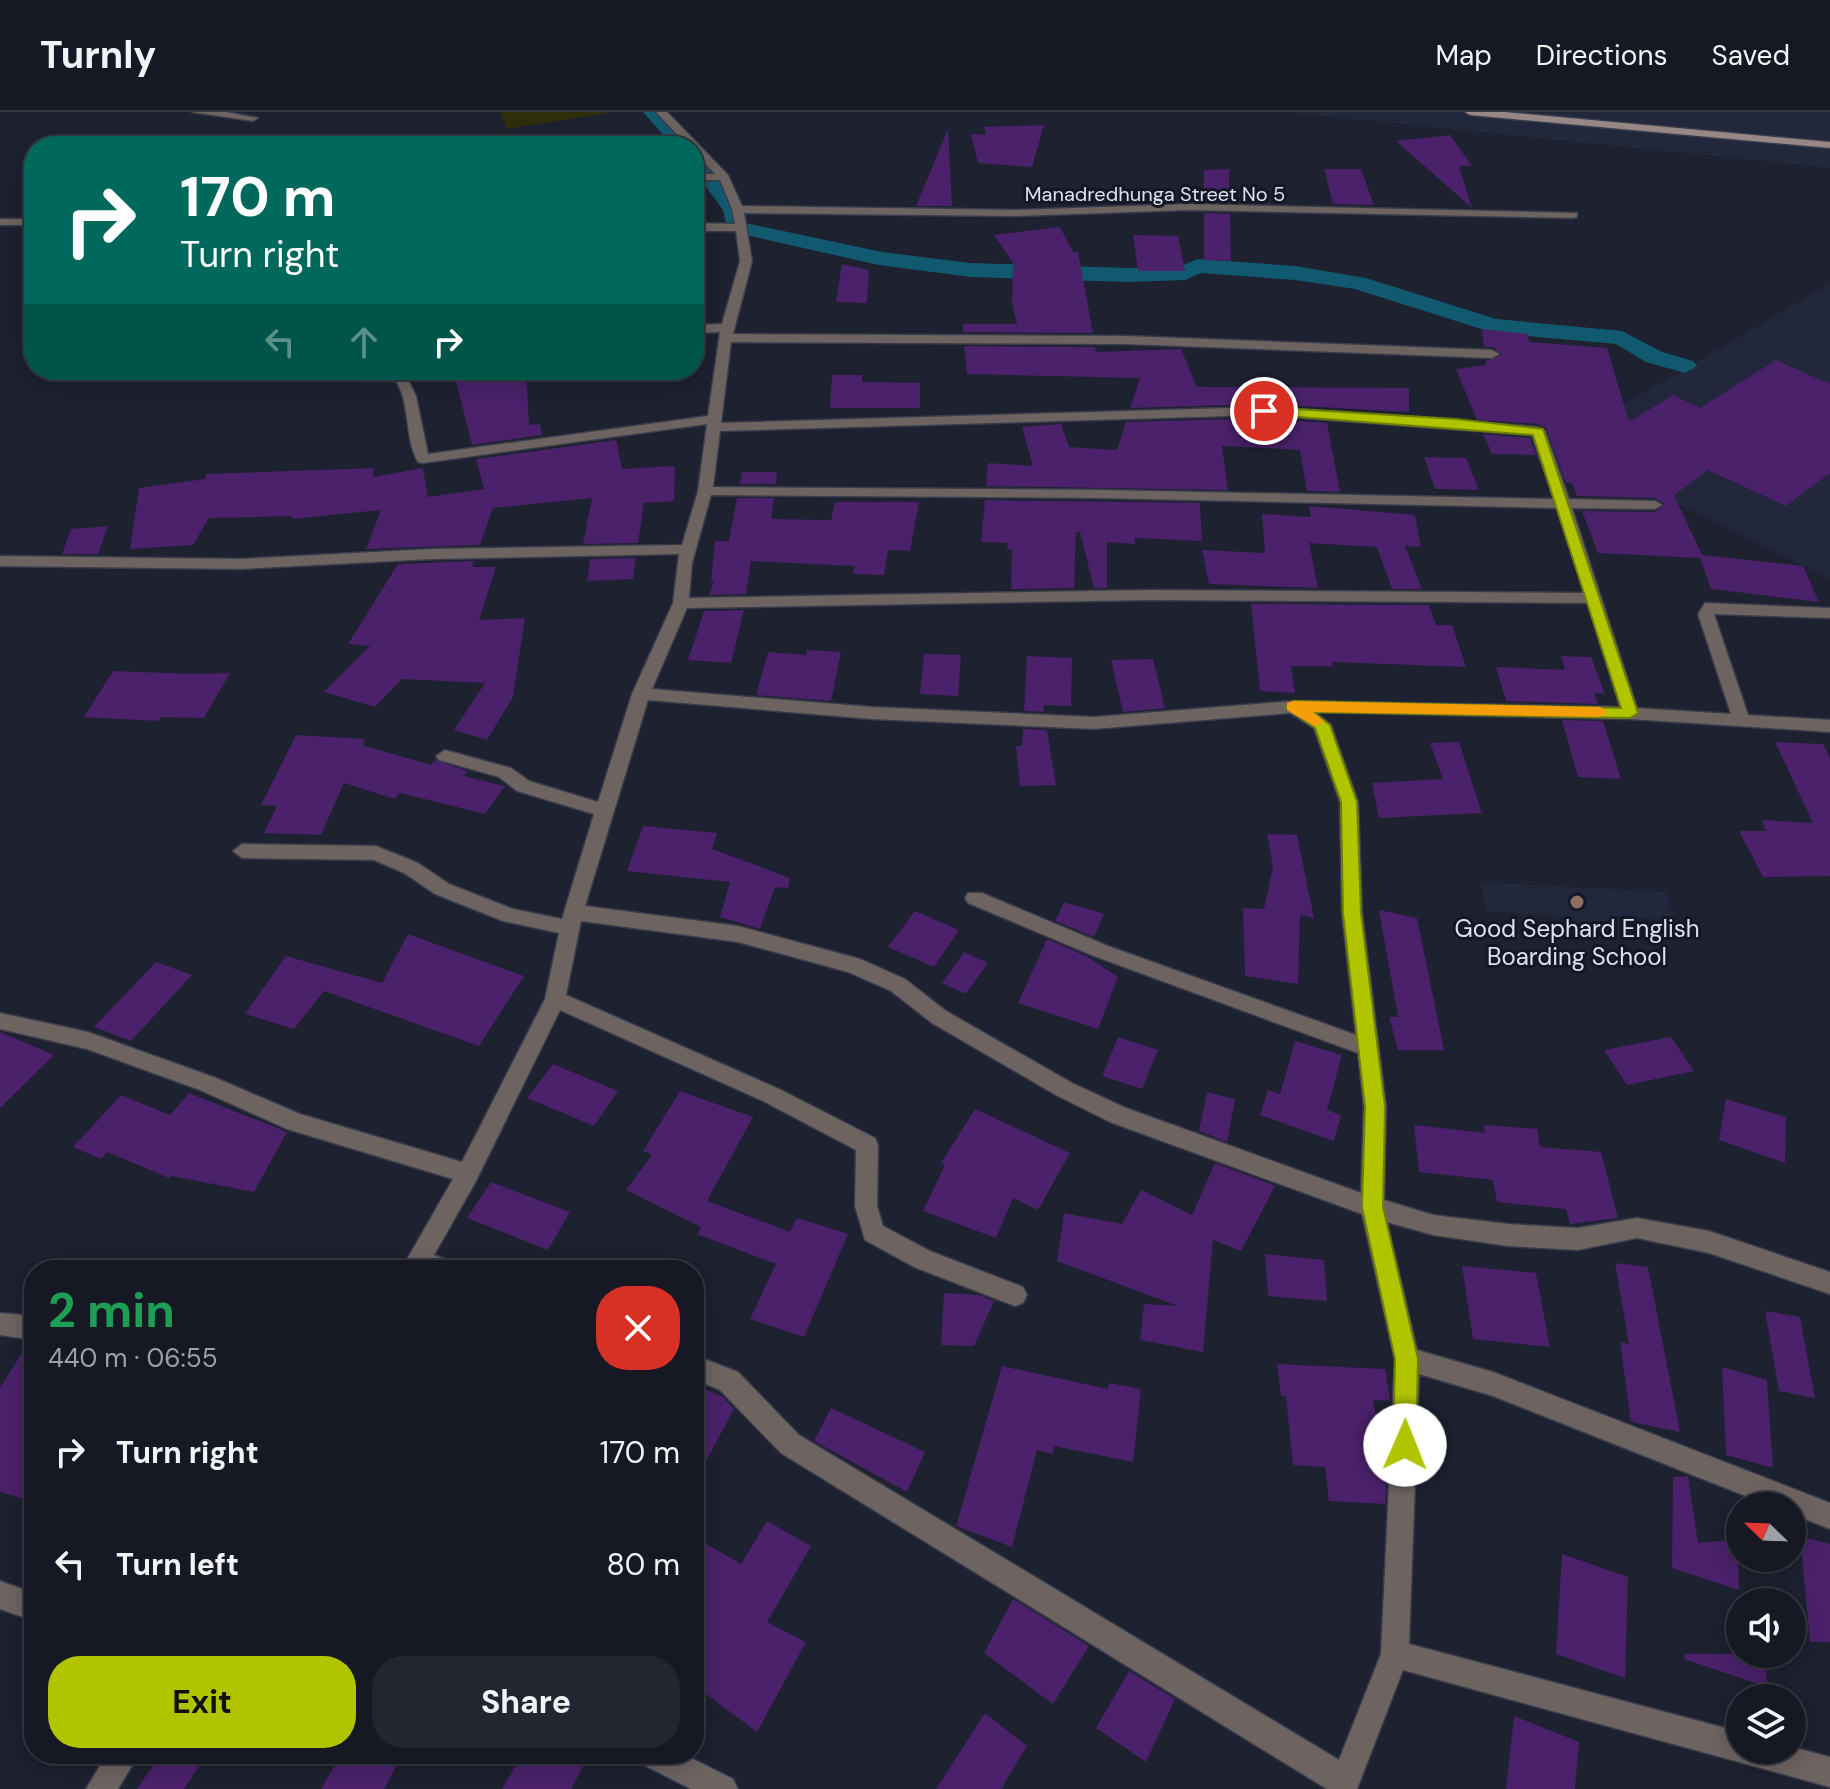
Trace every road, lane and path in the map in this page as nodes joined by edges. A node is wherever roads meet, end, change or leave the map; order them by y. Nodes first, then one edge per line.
1 (197, 112) edge
2 (661, 112) edge
3 (1470, 112) edge
4 (1599, 112) edge
5 (253, 118) dead end
6 (1830, 133) edge
7 (684, 136) edge
8 (1830, 145) edge
9 (704, 156) edge
10 (704, 177) edge
11 (724, 177) junction
12 (738, 209) junction
13 (1573, 215) dead end
14 (0, 222) edge
15 (24, 222) edge
16 (704, 227) edge
17 (741, 228) junction
18 (704, 330) edge
19 (726, 333) junction
20 (1492, 354) dead end
21 (402, 380) edge
22 (712, 423) junction
23 (705, 491) junction
24 (1560, 502) junction
25 (1655, 505) dead end
26 (688, 549) junction
27 (0, 561) edge
28 (1595, 598) junction
29 (681, 603) junction
30 (1830, 613) edge
31 (641, 694) junction
32 (1293, 707) junction
33 (1630, 713) junction
34 (1742, 722) junction
35 (1830, 726) edge
36 (445, 756) dead end
37 (604, 810) junction
38 (242, 851) dead end
39 (975, 898) dead end
40 (571, 920) junction
41 (555, 999) junction
42 (0, 1021) edge
43 (1366, 1047) junction
44 (468, 1174) junction
45 (1372, 1207) junction
46 (419, 1260) edge
47 (1830, 1283) edge
48 (1015, 1295) dead end
49 (0, 1324) edge
50 (24, 1327) edge
51 (1407, 1359) junction
52 (704, 1371) edge
53 (1830, 1516) edge
54 (0, 1595) edge
55 (24, 1603) edge
56 (1395, 1654) junction
57 (1726, 1743) edge
58 (117, 1764) edge
59 (672, 1764) edge
60 (1801, 1764) edge
61 (1830, 1772) edge
62 (1343, 1785) edge
63 (101, 1789) edge
64 (723, 1789) edge

1 - 5 street
2 - 7 street
3 - 8 street
4 - 6 street
9 - 11 street
10 - 11 street
11 - 12 street
12 - 13 street, Manadredhunga Street No 5
12 - 17 street
14 - 15 street
16 - 17 street
17 - 19 street
18 - 19 street
19 - 20 street
19 - 22 street
21 - 22 street
22 - 23 street
22 - 24 street
23 - 24 street
23 - 26 street
24 - 25 street
24 - 28 street
26 - 27 street
26 - 29 street
28 - 29 street
28 - 33 street
29 - 31 street
30 - 34 street
31 - 32 street
31 - 37 street
32 - 33 street
32 - 43 street
33 - 34 street
34 - 35 street
36 - 37 street
37 - 40 street
38 - 40 street
39 - 43 street
40 - 41 street
40 - 45 street
41 - 44 street
41 - 48 street
42 - 44 street
43 - 45 street
44 - 46 street
45 - 47 street
45 - 51 street
49 - 50 street
51 - 53 street
51 - 56 street
52 - 62 street
54 - 55 street
56 - 57 street
56 - 62 street
58 - 63 street
59 - 64 street
60 - 61 street

